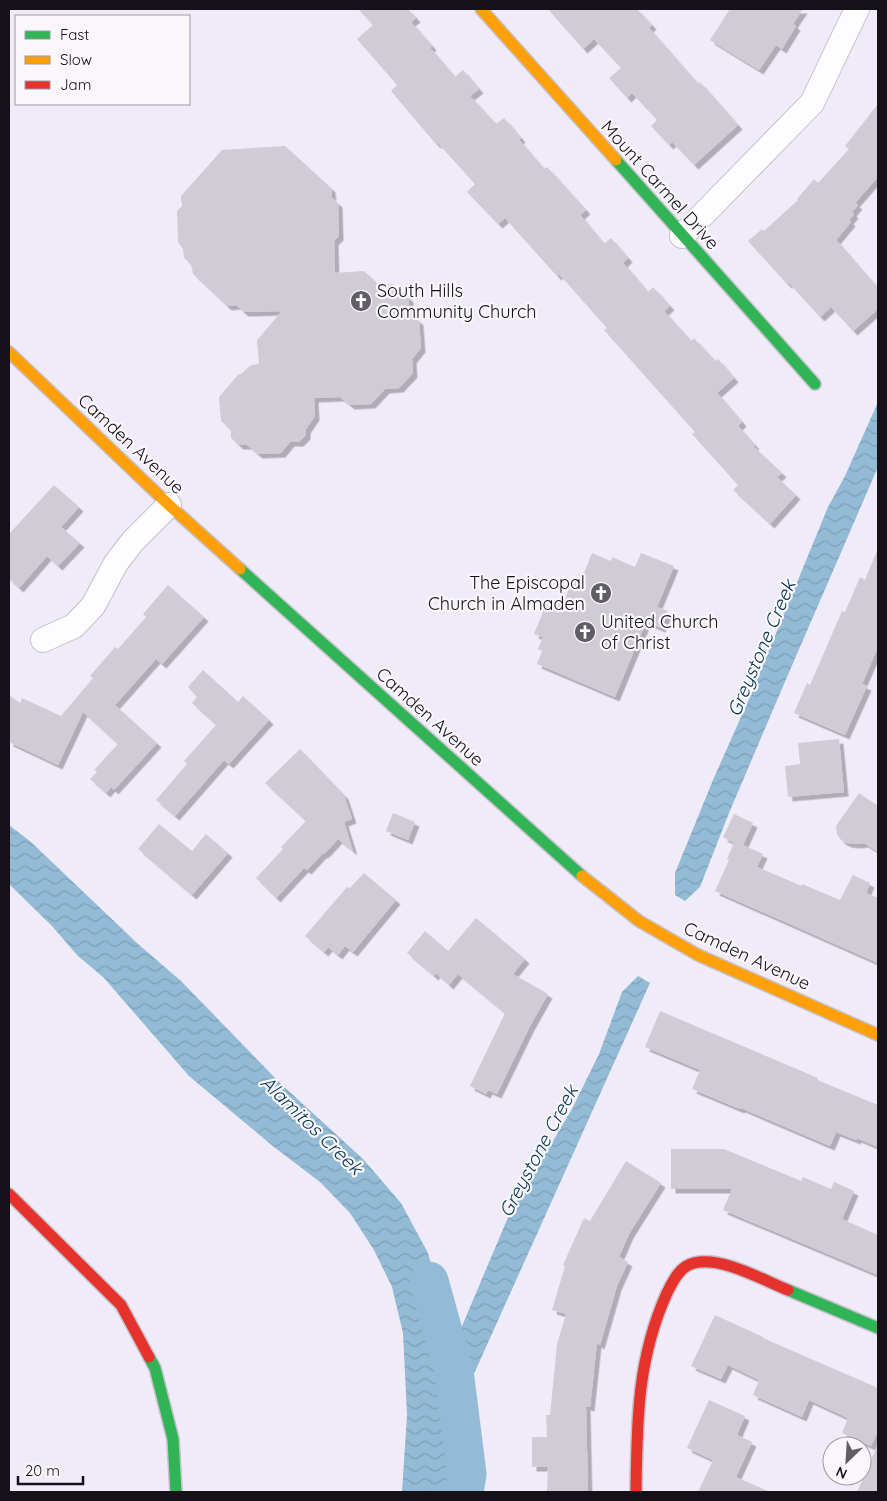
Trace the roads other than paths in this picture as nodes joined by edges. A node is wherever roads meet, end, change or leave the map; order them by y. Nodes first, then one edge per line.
1 (480, 9) edge
2 (857, 9) edge
3 (682, 236) junction
4 (9, 352) edge
5 (815, 384) dead end
6 (169, 505) junction
7 (43, 640) dead end
8 (878, 1035) edge
9 (9, 1194) edge
10 (878, 1328) edge
11 (176, 1492) edge
12 (636, 1492) edge

1 - 3 street, Mount Carmel Drive
2 - 3 street
3 - 5 street, Mount Carmel Drive
4 - 6 street, Camden Avenue
6 - 7 street
6 - 8 street, Camden Avenue
9 - 11 street
10 - 12 street

